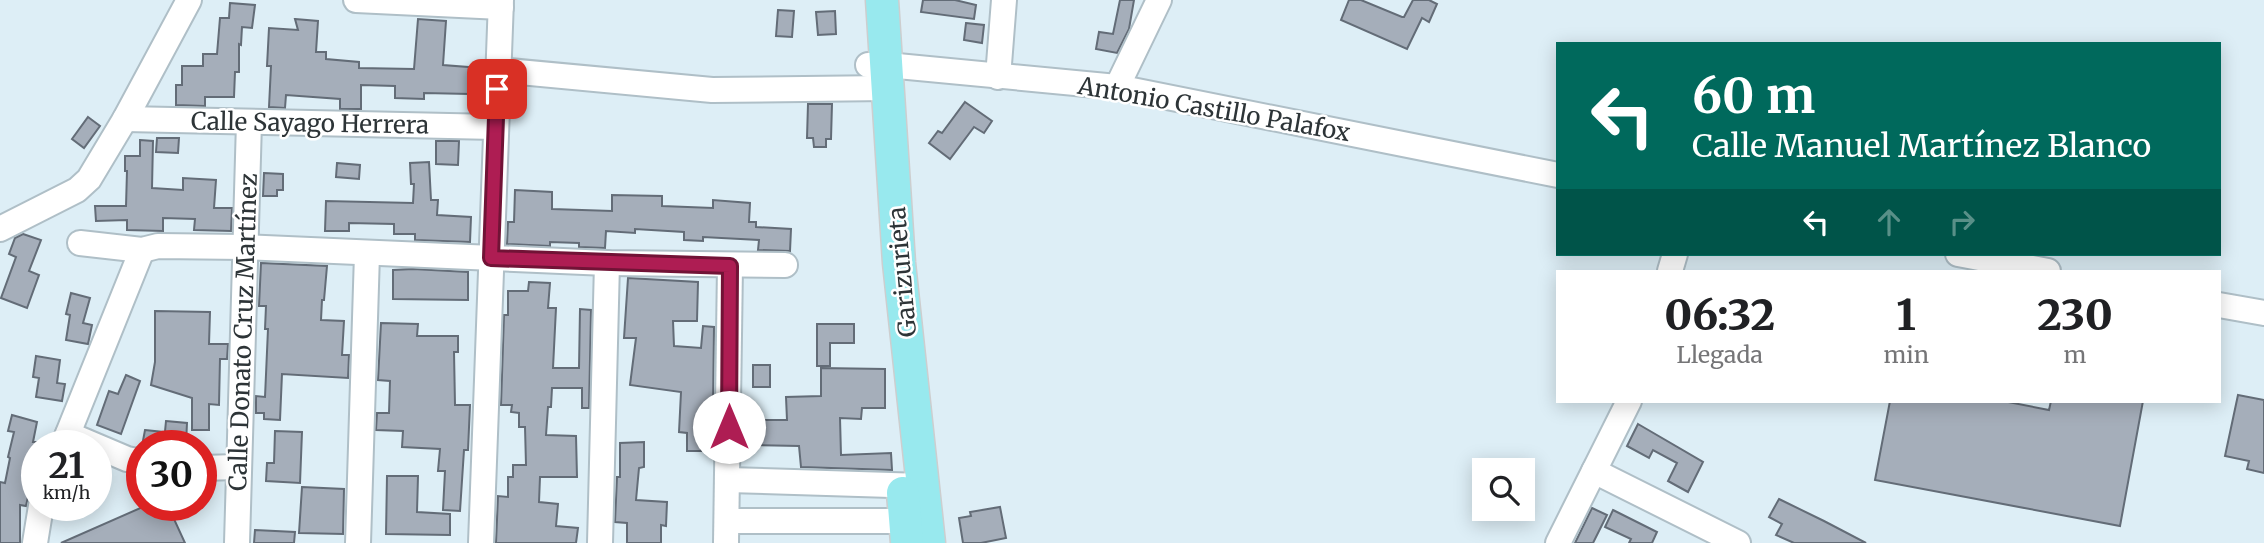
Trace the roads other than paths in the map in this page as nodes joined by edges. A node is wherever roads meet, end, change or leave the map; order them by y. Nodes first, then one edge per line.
1 (190, 0) edge
2 (356, 0) edge
3 (861, 0) edge
4 (882, 0) edge
5 (1004, 0) edge
6 (1159, 0) edge
7 (501, 4) edge
8 (498, 69) junction
9 (878, 77) junction
10 (998, 77) junction
11 (1117, 87) junction
12 (125, 119) junction
13 (249, 122) junction
14 (495, 127) junction
15 (1556, 175) edge
16 (0, 229) edge
17 (80, 243) dead end
18 (244, 247) junction
19 (142, 250) junction
20 (367, 254) junction
21 (1969, 256) edge
22 (491, 258) junction
23 (607, 263) junction
24 (785, 265) dead end
25 (730, 266) junction
26 (2043, 270) edge
27 (2221, 305) edge
28 (2264, 313) edge
29 (1628, 403) edge
30 (69, 430) edge
31 (238, 467) junction
32 (217, 468) edge
33 (1594, 471) junction
34 (728, 480) junction
35 (913, 486) junction
36 (39, 521) edge
37 (727, 532) edge
38 (917, 532) edge
39 (35, 543) edge
40 (237, 543) edge
41 (358, 543) edge
42 (481, 543) edge
43 (600, 543) edge
44 (1558, 543) edge
45 (1738, 543) edge

1 - 12 street
2 - 7 street
3 - 9 main road, Garizurieta
4 - 9 main road, Garizurieta
5 - 10 street
6 - 11 street
7 - 8 street
8 - 9 street, Antonio Castillo Palafox
8 - 14 street
9 - 10 street, Antonio Castillo Palafox
9 - 35 main road, Garizurieta
10 - 11 street, Antonio Castillo Palafox
11 - 15 street, Antonio Castillo Palafox
12 - 13 street, Calle Sayago Herrera
12 - 16 street
13 - 14 street, Calle Sayago Herrera
13 - 18 street, Calle Donato Cruz Martínez
14 - 22 street
17 - 19 street
18 - 19 street
18 - 20 street
18 - 31 street, Calle Donato Cruz Martínez
19 - 30 street
20 - 22 street
20 - 41 street
21 - 26 street
22 - 23 street
22 - 42 street
23 - 25 street
23 - 43 street
24 - 25 street
25 - 34 street
27 - 28 street
29 - 33 street
31 - 32 street
31 - 40 street, Calle Donato Cruz Martínez
33 - 44 street
33 - 45 street
34 - 35 street
34 - 37 street
35 - 38 main road, Garizurieta
36 - 39 street
37 - 38 street

